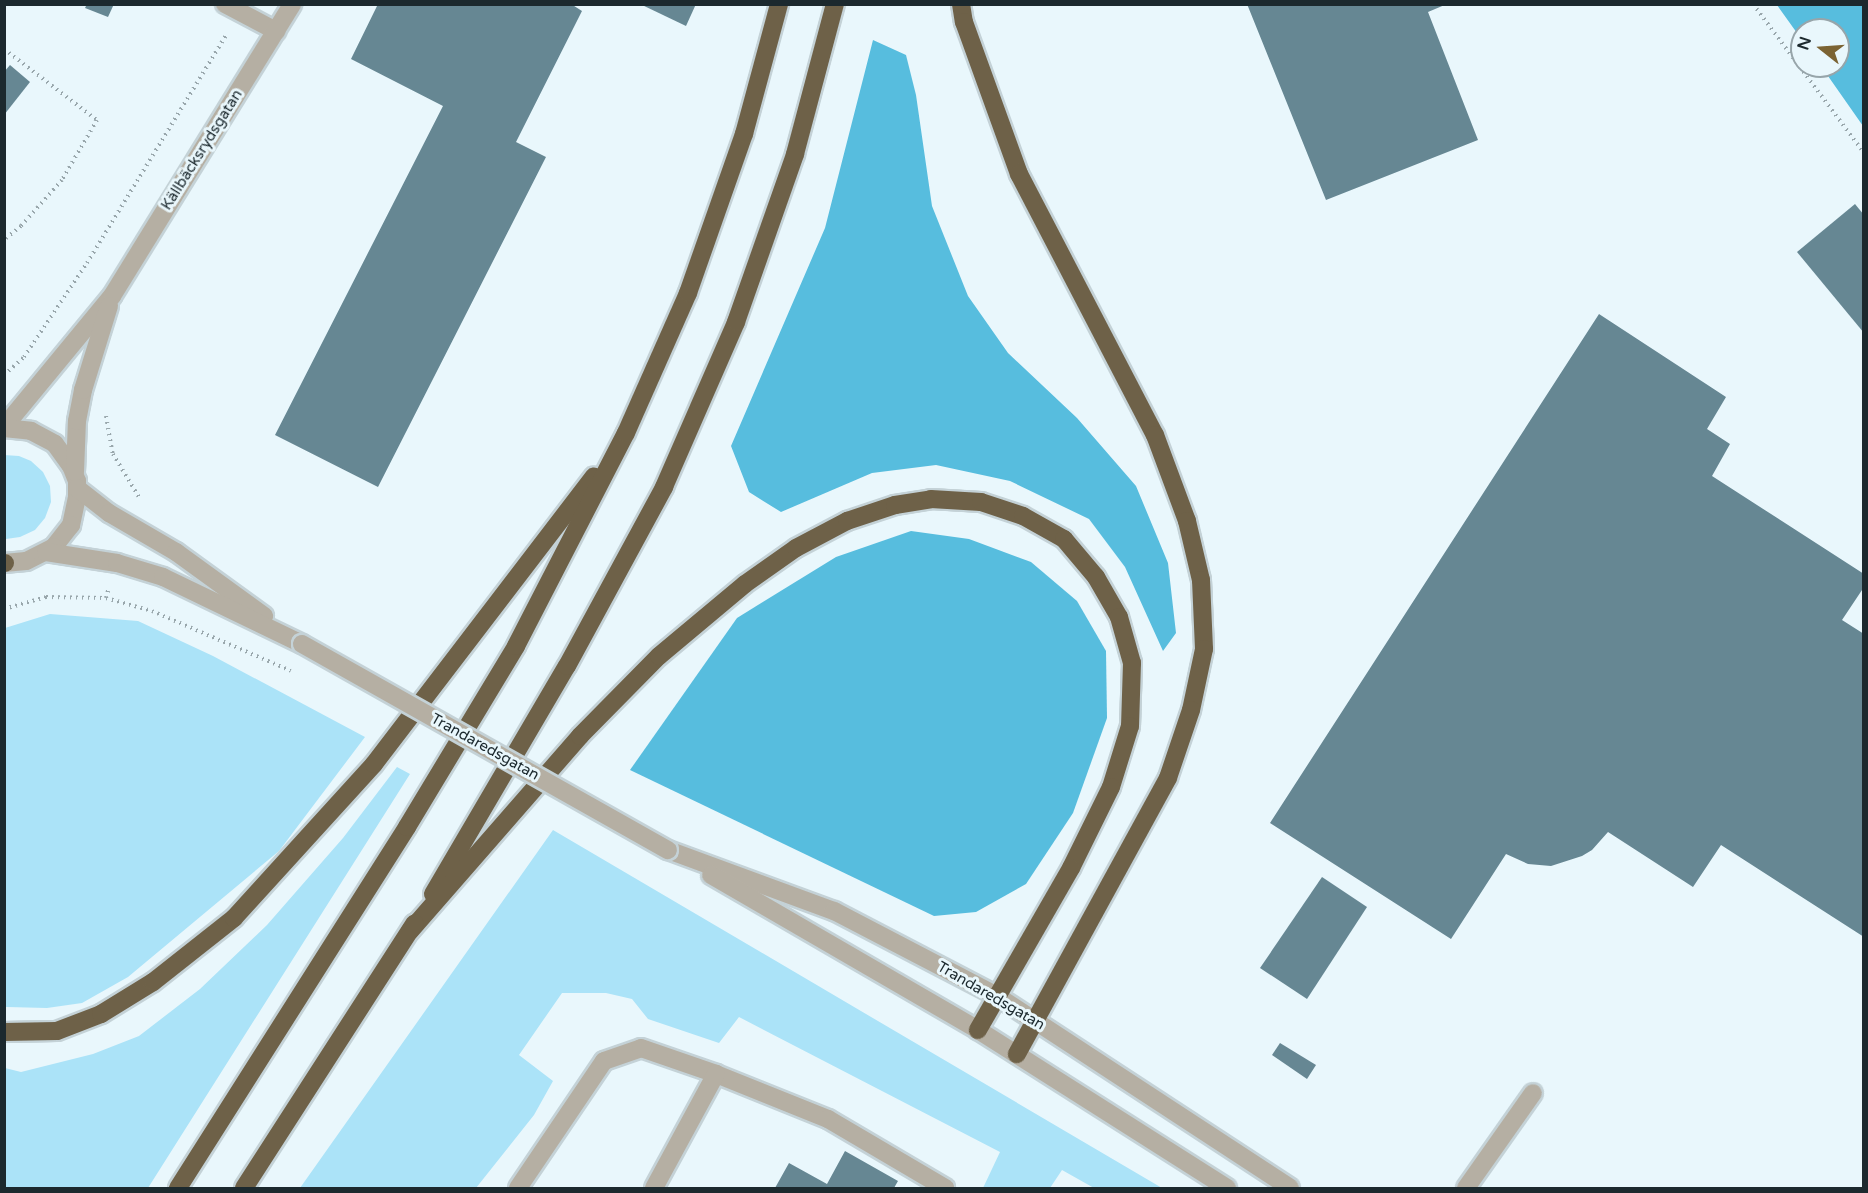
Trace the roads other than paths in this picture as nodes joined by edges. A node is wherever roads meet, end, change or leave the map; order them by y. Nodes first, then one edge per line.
1 (292, 4) edge
2 (779, 4) edge
3 (835, 4) edge
4 (961, 4) edge
5 (233, 8) edge
6 (276, 31) junction
7 (112, 296) junction
8 (4, 427) edge
9 (626, 433) junction
10 (76, 481) junction
11 (46, 552) junction
12 (5, 563) edge
13 (302, 644) junction
14 (668, 850) junction
15 (410, 931) junction
16 (998, 996) junction
17 (1036, 1020) junction
18 (978, 1030) junction
19 (4, 1032) edge
20 (1017, 1054) junction
21 (716, 1074) junction
22 (1533, 1093) dead end
23 (178, 1188) edge
24 (244, 1188) edge
25 (518, 1188) edge
26 (654, 1188) edge
27 (945, 1188) edge
28 (1227, 1188) edge
29 (1290, 1188) edge
30 (1466, 1188) edge

1 - 6 street, Källbäcksrydsgatan
2 - 9 highway
3 - 15 highway
4 - 17 highway
5 - 6 street
6 - 7 street, Källbäcksrydsgatan
7 - 8 street, Källbäcksrydsgatan
7 - 10 street, Källbäcksrydsgatan
8 - 10 street, Källbäcksrydsgatan
9 - 19 highway
9 - 23 highway
10 - 11 street, Källbäcksrydsgatan
10 - 13 street, Trandaredsgatan
11 - 12 street, Källbäcksrydsgatan
11 - 13 street, Trandaredsgatan
13 - 14 street, Trandaredsgatan, bridge
14 - 16 street, Trandaredsgatan
14 - 18 street, Trandaredsgatan
15 - 16 highway
15 - 24 highway
16 - 17 street, Trandaredsgatan
16 - 18 highway
17 - 20 highway
17 - 29 street, Trandaredsgatan
18 - 20 street, Trandaredsgatan
20 - 28 street, Trandaredsgatan
21 - 25 street
21 - 26 street
21 - 27 street
22 - 30 street

